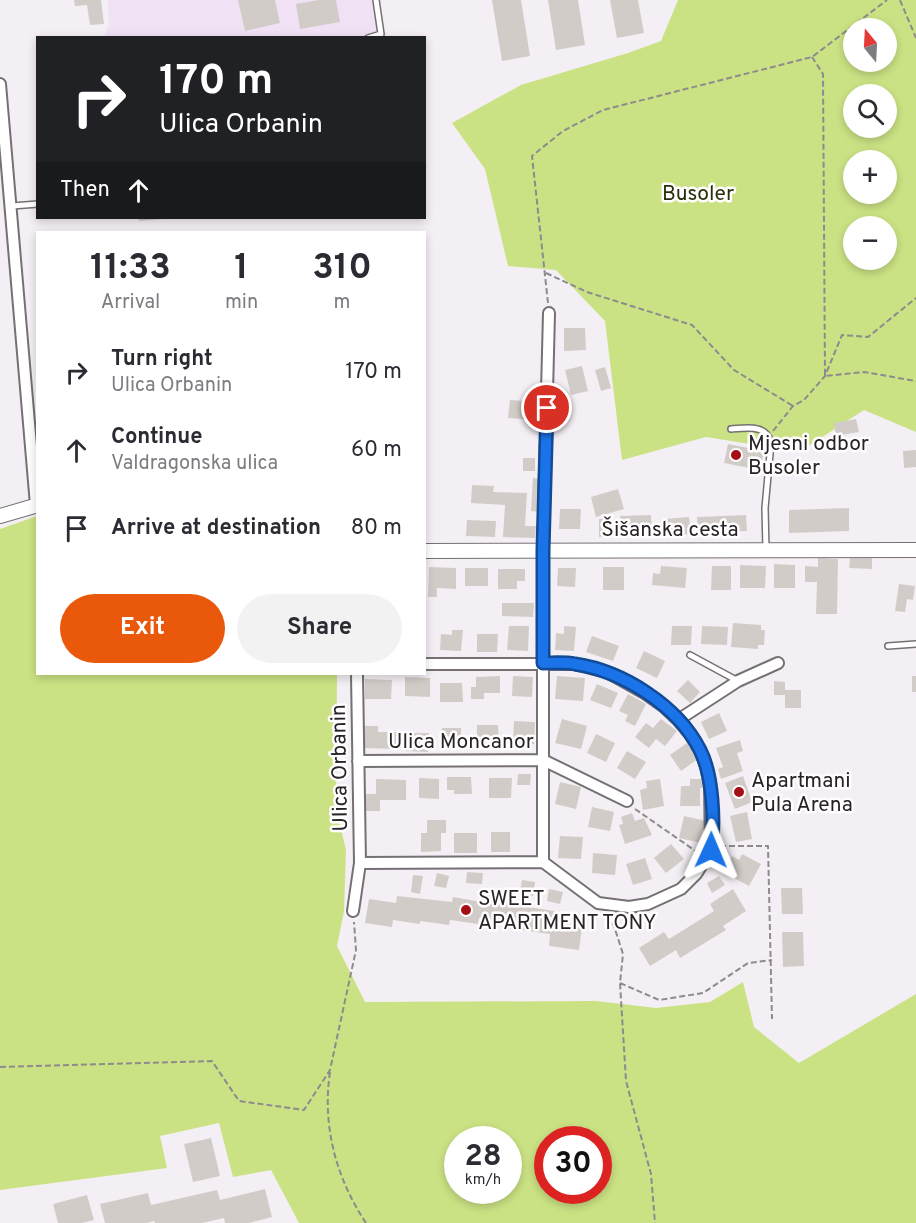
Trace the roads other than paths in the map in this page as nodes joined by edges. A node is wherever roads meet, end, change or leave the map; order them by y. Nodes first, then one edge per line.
1 (376, 0) edge
2 (374, 36) edge
3 (0, 84) edge
4 (36, 204) edge
5 (12, 206) junction
6 (549, 313) road end
7 (731, 429) dead end
8 (36, 493) edge
9 (36, 505) edge
10 (0, 516) edge
11 (543, 550) junction
12 (766, 550) junction
13 (916, 550) edge
14 (426, 551) edge
15 (916, 645) edge
16 (888, 646) dead end
17 (690, 655) dead end
18 (543, 663) junction
19 (778, 663) dead end
20 (426, 664) edge
21 (357, 675) edge
22 (738, 681) junction
23 (678, 720) junction
24 (543, 760) junction
25 (358, 761) junction
26 (627, 801) road end
27 (543, 862) junction
28 (360, 863) junction
29 (353, 911) road end

1 - 2 lane
3 - 5 street
4 - 5 lane
5 - 8 street
6 - 11 street
7 - 12 lane
9 - 10 main road
11 - 12 main road, Šišanska cesta
11 - 14 main road, Šišanska cesta
11 - 18 street
12 - 13 main road, Šišanska cesta
15 - 16 lane
17 - 22 lane
18 - 20 street
18 - 23 street
18 - 24 street
19 - 22 street
21 - 25 street, Ulica Orbanin
22 - 23 street
23 - 27 street
24 - 25 street, Ulica Moncanor
24 - 26 street, Ulica Moncanor
24 - 27 street
25 - 28 street, Ulica Orbanin
27 - 28 street
28 - 29 street, Ulica Orbanin

